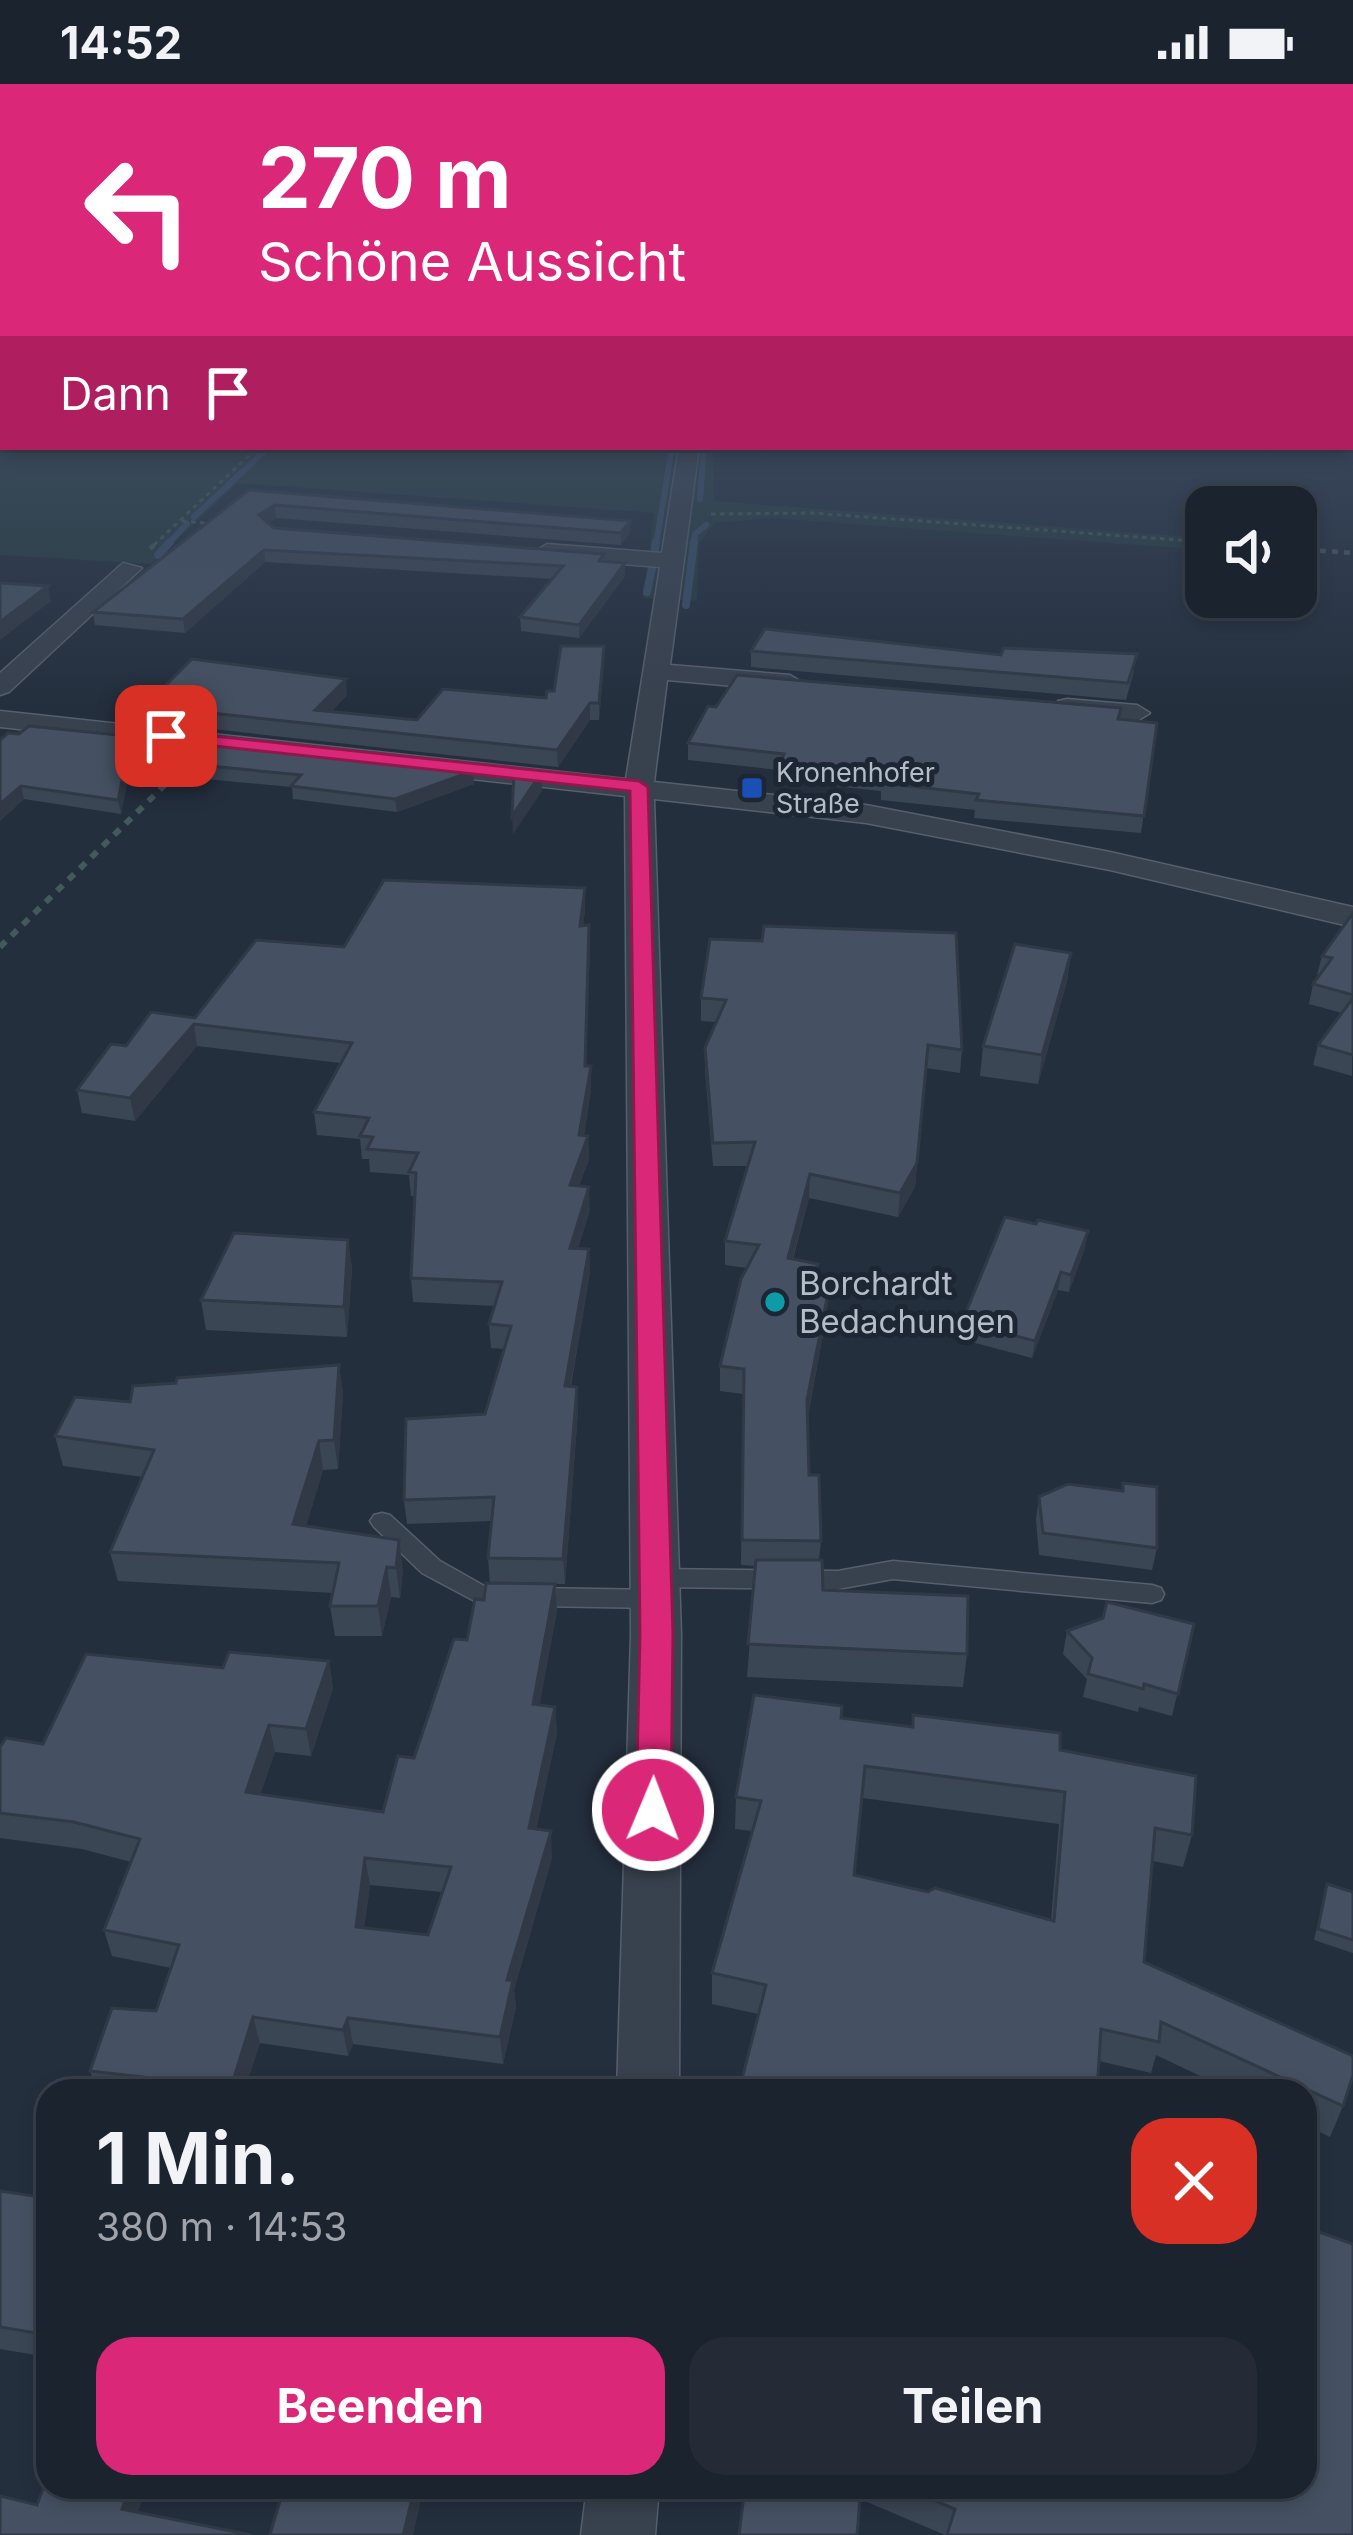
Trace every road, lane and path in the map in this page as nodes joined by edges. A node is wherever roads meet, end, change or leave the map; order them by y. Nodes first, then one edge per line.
1 (228, 475) edge
2 (685, 475) edge
3 (680, 515) junction
4 (180, 521) junction
5 (219, 524) edge
6 (1185, 540) edge
7 (533, 550) edge
8 (1317, 550) edge
9 (1353, 553) edge
10 (674, 561) junction
11 (131, 568) joint
12 (653, 671) junction
13 (815, 685) edge
14 (0, 688) edge
15 (1045, 705) edge
16 (1137, 713) dead end
17 (0, 719) edge
18 (208, 740) junction
19 (639, 787) junction
20 (1353, 917) edge
21 (0, 947) edge
22 (382, 1521) dead end
23 (655, 1588) junction
24 (1152, 1594) dead end
25 (648, 2079) edge
26 (622, 2499) edge
27 (618, 2535) edge

1 - 4 path
2 - 3 street
3 - 6 path
3 - 10 street
4 - 5 path
4 - 11 path
7 - 10 street
8 - 9 path
10 - 12 street
11 - 14 street
12 - 13 street
12 - 19 street
15 - 16 street
17 - 18 street
18 - 19 street
18 - 21 path
19 - 20 street
19 - 23 street
22 - 23 lane
23 - 24 lane
23 - 25 street
26 - 27 street

